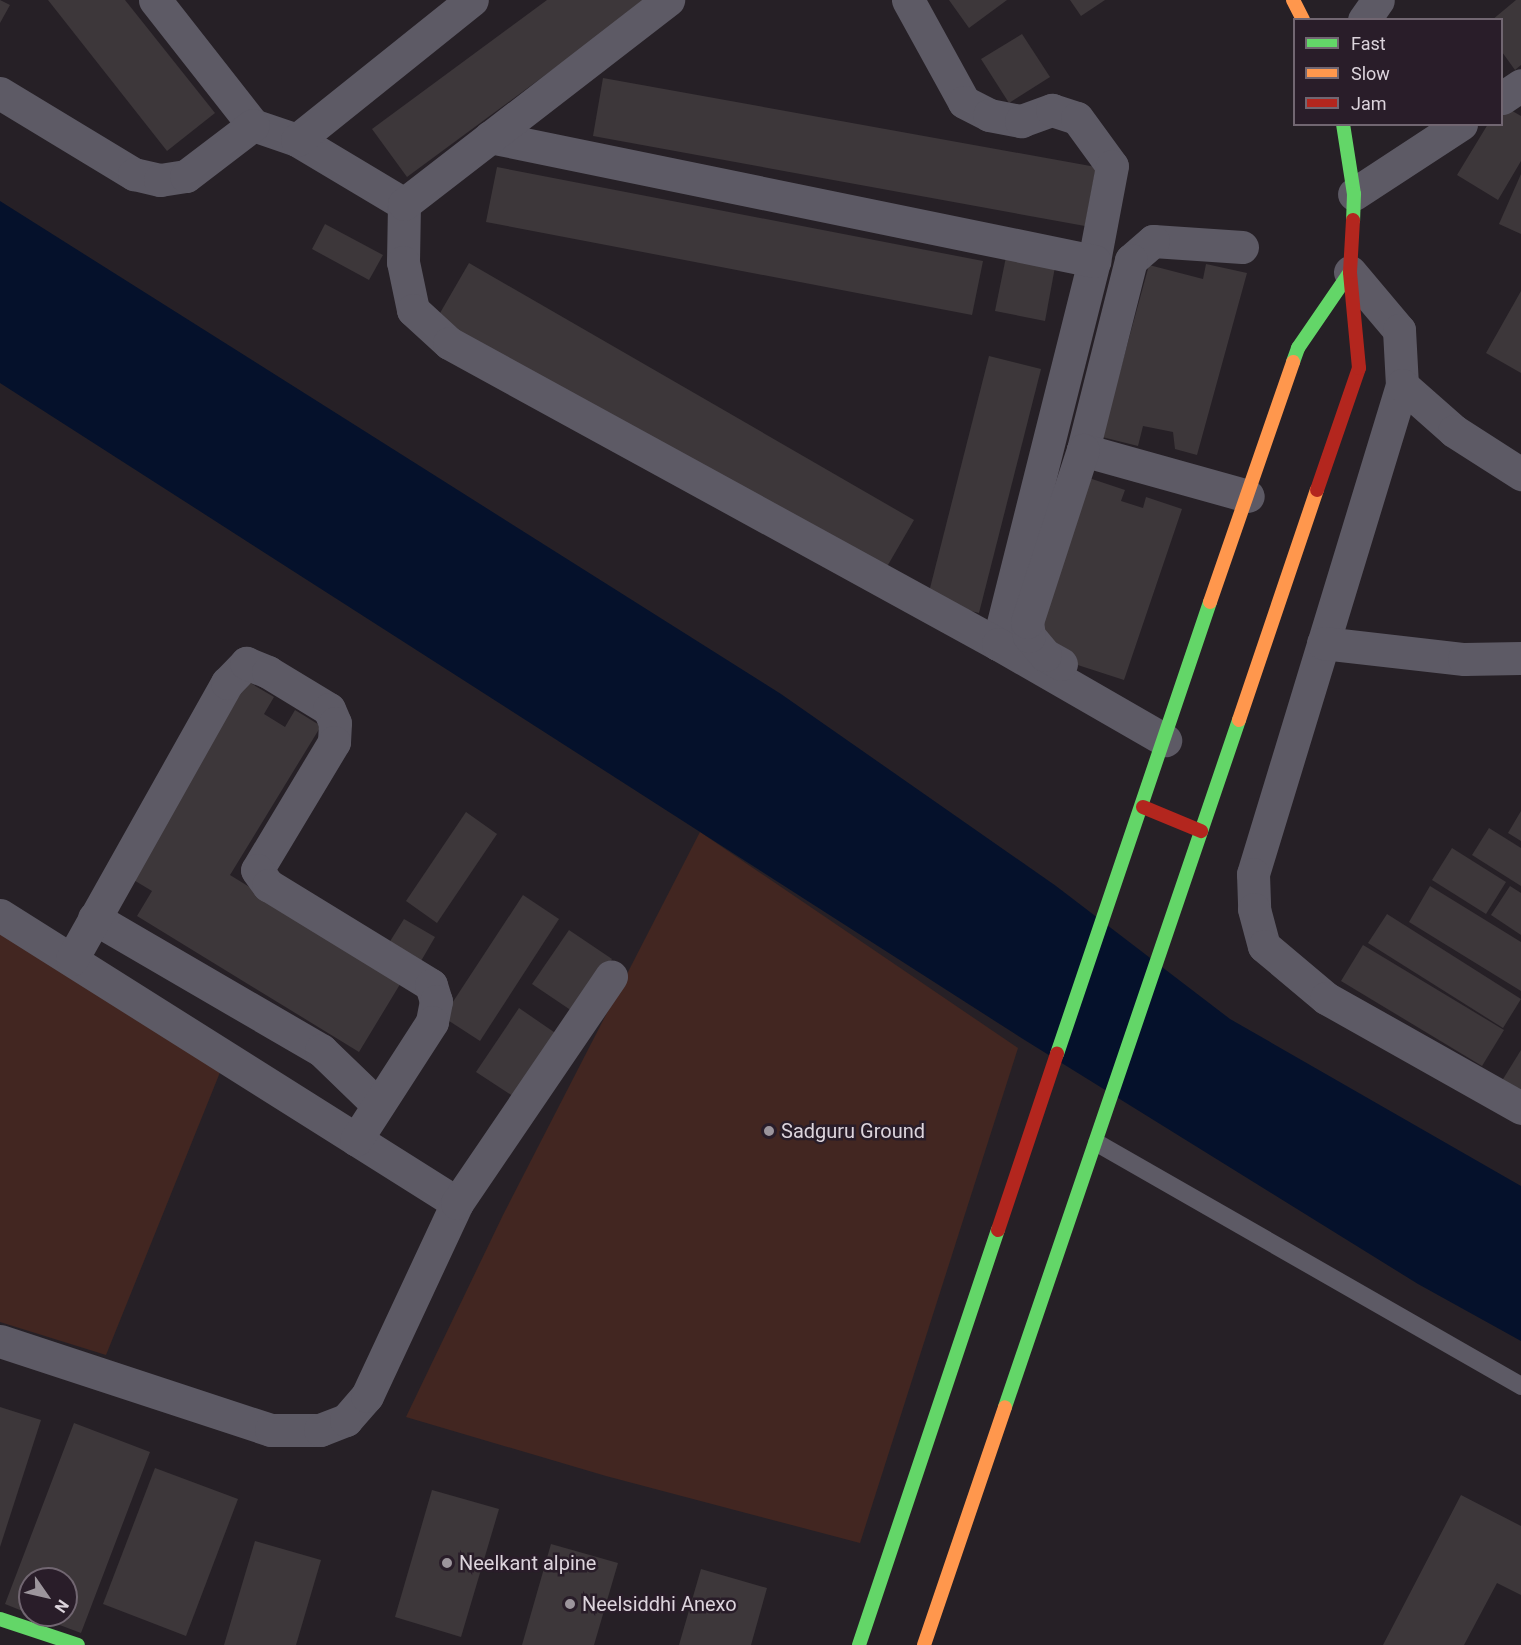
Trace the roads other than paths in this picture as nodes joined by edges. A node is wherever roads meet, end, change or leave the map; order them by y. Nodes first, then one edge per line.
1 (155, 0) edge
2 (472, 0) edge
3 (668, 0) edge
4 (908, 0) edge
5 (1293, 0) edge
6 (1378, 0) edge
7 (1302, 18) edge
8 (1365, 18) edge
9 (1521, 85) edge
10 (0, 93) edge
11 (1503, 97) edge
12 (253, 125) junction
13 (1343, 126) edge
14 (1458, 126) edge
15 (490, 137) junction
16 (297, 140) junction
17 (1354, 194) junction
18 (404, 204) junction
19 (1242, 247) dead end
20 (1094, 261) junction
21 (1350, 273) junction
22 (1402, 385) junction
23 (1083, 450) junction
24 (1521, 474) edge
25 (1248, 496) junction
26 (1323, 643) junction
27 (998, 644) junction
28 (1521, 658) edge
29 (1091, 682) dead end
30 (1165, 740) junction
31 (1143, 807) junction
32 (1200, 831) junction
33 (0, 915) edge
34 (94, 918) junction
35 (72, 959) junction
36 (611, 976) dead end
37 (378, 1105) junction
38 (1521, 1108) edge
39 (356, 1140) junction
40 (1097, 1143) junction
41 (457, 1203) junction
42 (0, 1341) edge
43 (1521, 1386) edge
44 (0, 1619) edge
45 (78, 1645) edge
46 (859, 1645) edge
47 (924, 1645) edge

1 - 12 street
2 - 16 street
3 - 15 street
4 - 20 street
5 - 7 street
6 - 8 street
9 - 11 street
10 - 12 street
12 - 16 street
13 - 17 street
14 - 17 street
15 - 18 street
15 - 20 street
16 - 18 street
17 - 21 street
18 - 27 street
19 - 23 street
20 - 27 street
21 - 22 street
21 - 25 street
21 - 32 street
22 - 24 street
22 - 26 street
23 - 25 street
23 - 29 street
25 - 30 street
26 - 28 street
26 - 38 street
27 - 30 street
30 - 31 street
31 - 32 street
31 - 46 street
32 - 40 street
33 - 35 street
34 - 35 street
34 - 37 street
34 - 37 street
35 - 39 street
36 - 41 street
37 - 39 street
39 - 41 street
40 - 43 lane
40 - 47 street
41 - 42 street
44 - 45 street

